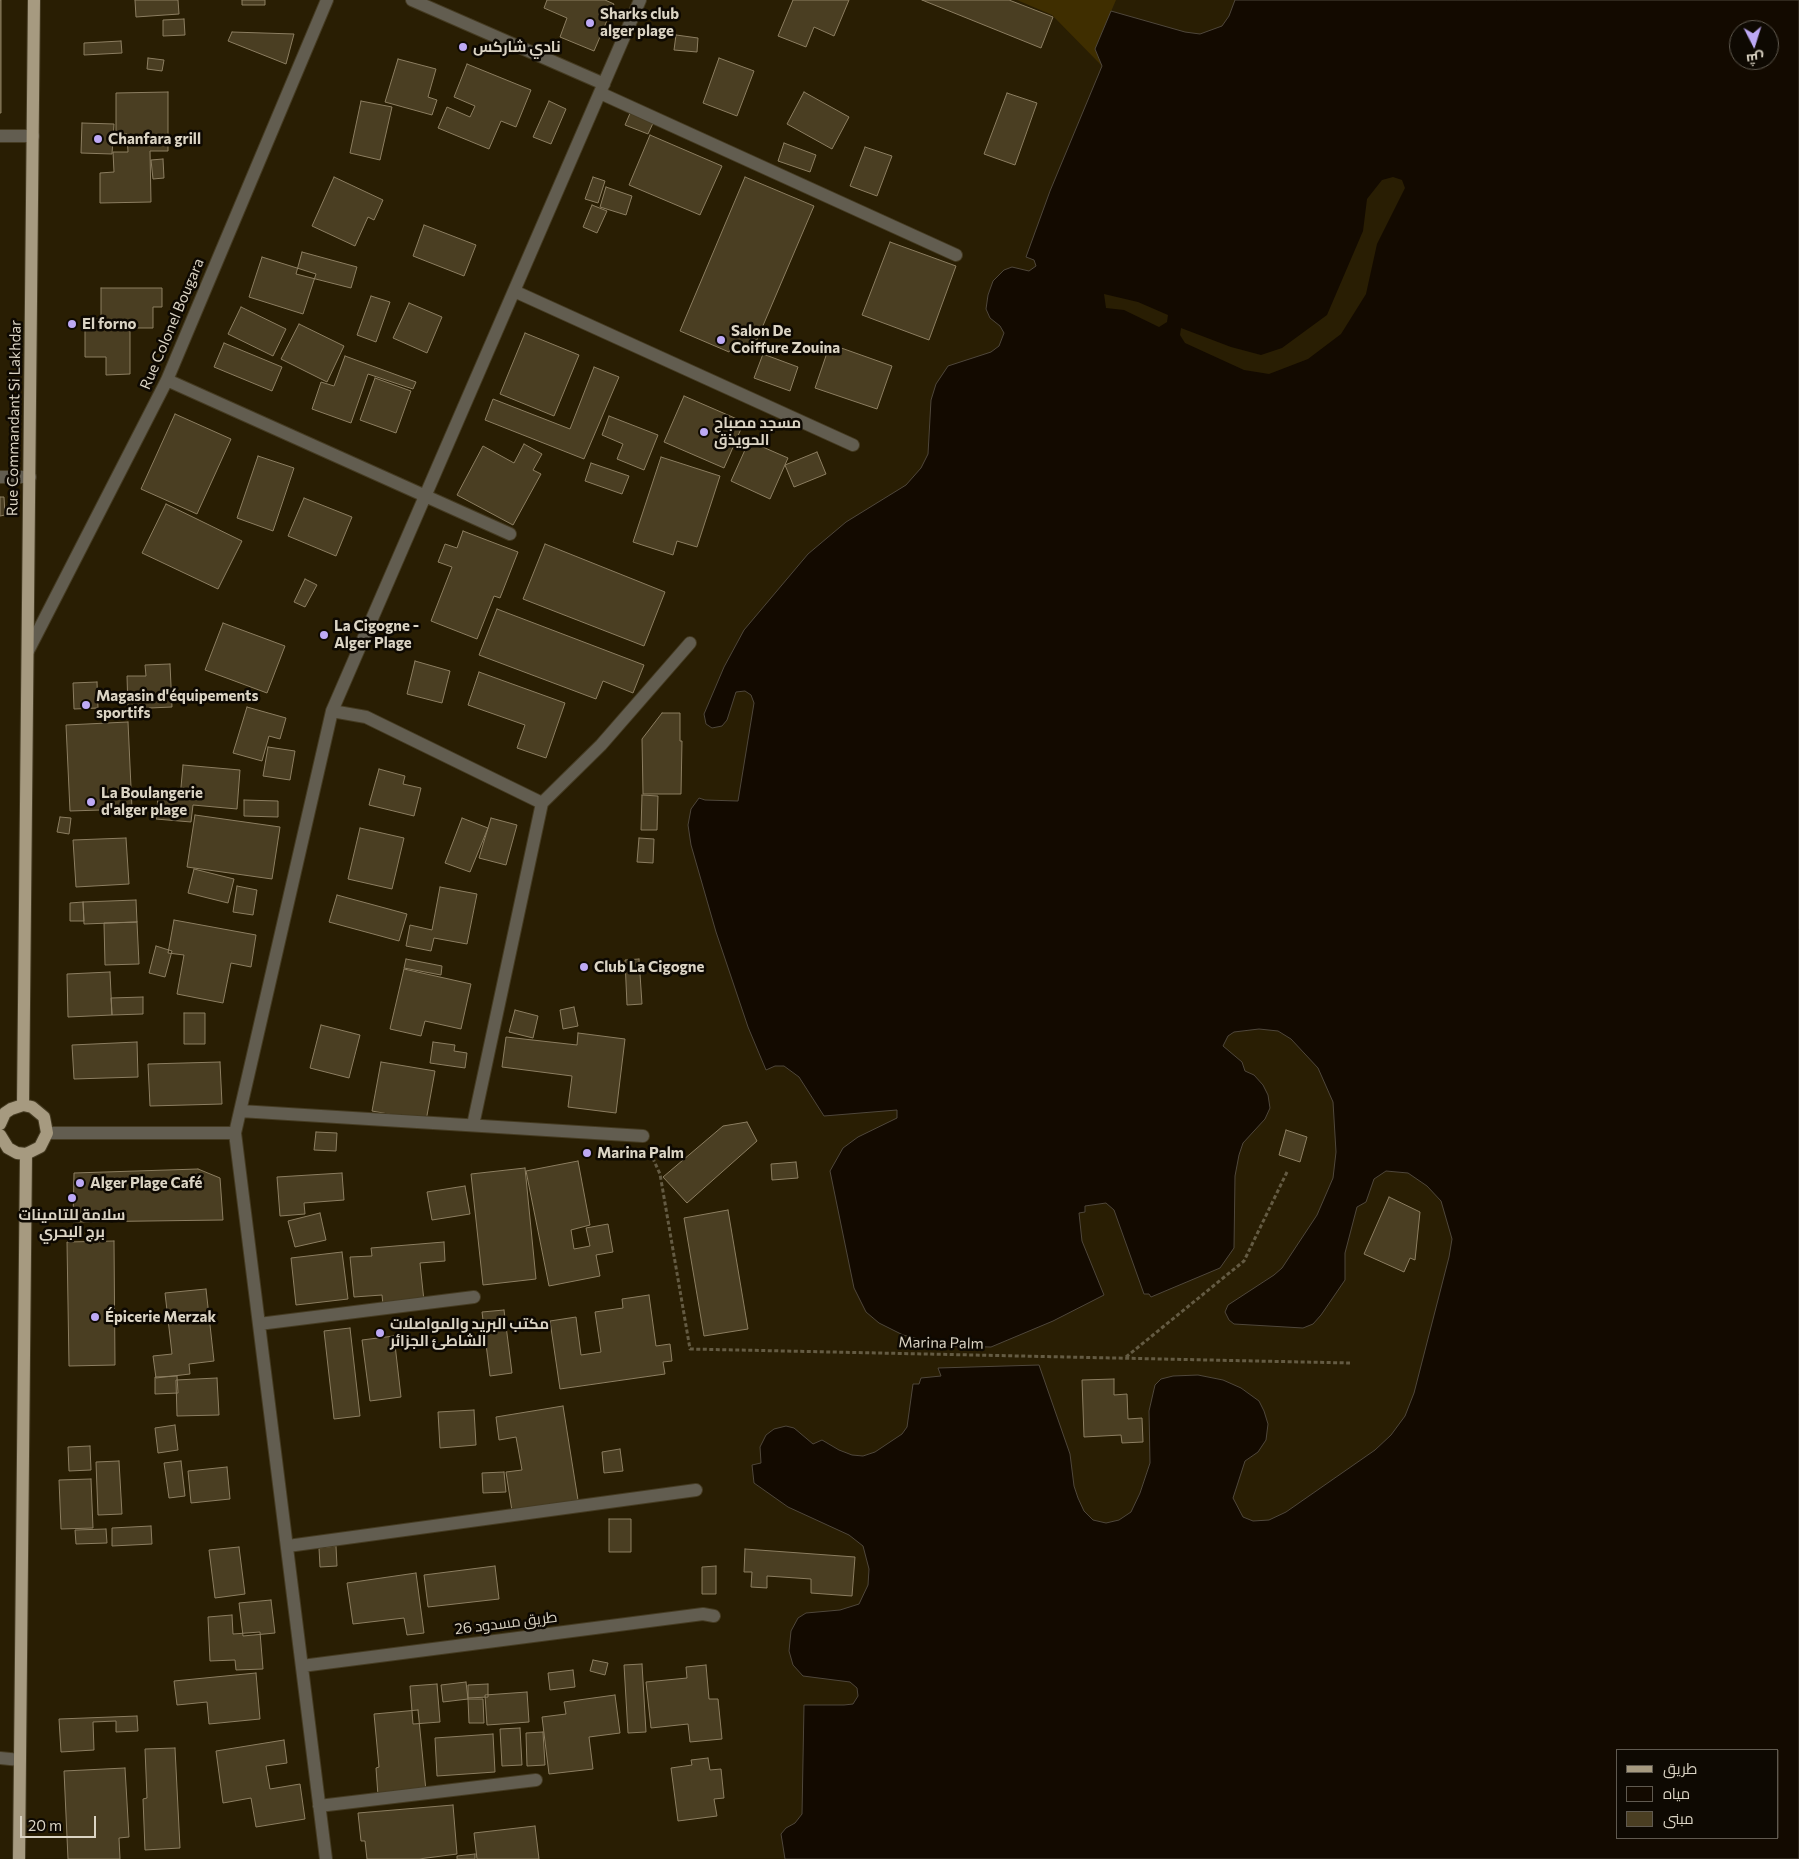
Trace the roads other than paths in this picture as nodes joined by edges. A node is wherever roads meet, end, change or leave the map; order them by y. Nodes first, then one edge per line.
1 (34, 0) edge
2 (327, 0) edge
3 (412, 0) edge
4 (640, 0) edge
5 (602, 89) junction
6 (0, 136) edge
7 (33, 136) junction
8 (956, 255) dead end
9 (514, 291) junction
10 (167, 380) junction
11 (853, 445) dead end
12 (0, 477) edge
13 (30, 477) junction
14 (426, 496) junction
15 (510, 534) dead end
16 (690, 643) dead end
17 (28, 651) junction
18 (332, 711) junction
19 (542, 803) junction
20 (24, 1106) junction
21 (240, 1111) junction
22 (0, 1124) edge
23 (474, 1126) junction
24 (47, 1133) junction
25 (235, 1133) junction
26 (0, 1135) edge
27 (643, 1136) road end
28 (26, 1154) junction
29 (474, 1297) dead end
30 (259, 1324) junction
31 (696, 1490) dead end
32 (288, 1546) junction
33 (714, 1616) dead end
34 (302, 1666) junction
35 (0, 1758) edge
36 (20, 1760) junction
37 (536, 1780) dead end
38 (319, 1806) junction
39 (19, 1859) edge
40 (326, 1859) edge

1 - 7 main road, Rue Commandant Si Lakhdar
2 - 10 street, Rue Colonel Bougara
3 - 5 street
4 - 5 street
5 - 8 street
5 - 9 street
6 - 7 street
7 - 13 main road, Rue Commandant Si Lakhdar
9 - 11 street
9 - 14 street
10 - 14 street
10 - 17 street, Rue Colonel Bougara
12 - 13 street
13 - 17 main road, Rue Commandant Si Lakhdar
14 - 15 street
14 - 18 street
16 - 19 street
17 - 20 main road, Rue Commandant Si Lakhdar
18 - 19 street
18 - 21 street
19 - 23 street
20 - 22 main road
20 - 24 main road
21 - 23 street
21 - 25 street
23 - 27 street
24 - 25 street
24 - 28 main road
25 - 30 street
26 - 28 main road
28 - 36 main road
29 - 30 street
30 - 32 street
31 - 32 street
32 - 34 street
33 - 34 street, طريق مسدود 26
34 - 38 street
35 - 36 street
36 - 39 main road
37 - 38 street
38 - 40 street

